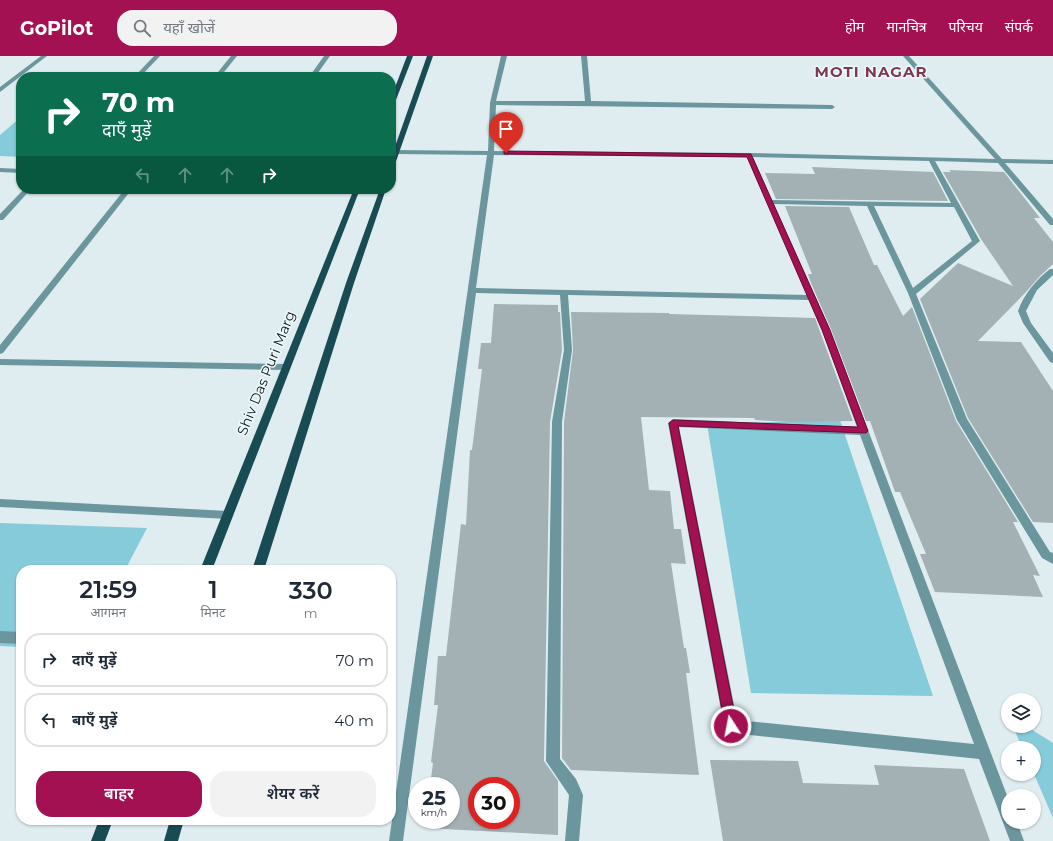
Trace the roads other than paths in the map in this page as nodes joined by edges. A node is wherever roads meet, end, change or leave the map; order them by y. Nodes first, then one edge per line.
1 (44, 56) edge
2 (157, 56) edge
3 (234, 56) edge
4 (327, 56) edge
5 (410, 56) edge
6 (430, 56) edge
7 (504, 56) edge
8 (584, 56) edge
9 (906, 56) edge
10 (23, 72) edge
11 (142, 72) edge
12 (222, 72) edge
13 (316, 72) edge
14 (16, 78) edge
15 (0, 90) edge
16 (396, 92) edge
17 (493, 103) junction
18 (588, 103) junction
19 (832, 107) dead end
20 (396, 152) joint
21 (491, 152) junction
22 (749, 155) junction
23 (931, 159) junction
24 (1000, 161) junction
25 (1053, 162) edge
26 (0, 170) edge
27 (16, 171) edge
28 (23, 194) edge
29 (125, 194) edge
30 (355, 194) edge
31 (381, 194) edge
32 (770, 202) junction
33 (868, 204) junction
34 (956, 205) junction
35 (0, 218) edge
36 (1053, 223) edge
37 (1053, 271) edge
38 (472, 290) junction
39 (564, 292) junction
40 (912, 292) junction
41 (812, 298) junction
42 (0, 351) edge
43 (1053, 360) edge
44 (0, 362) edge
45 (286, 367) junction
46 (863, 431) junction
47 (0, 503) edge
48 (228, 515) junction
49 (1053, 559) edge
50 (208, 565) edge
51 (260, 565) edge
52 (0, 638) edge
53 (16, 638) edge
54 (983, 752) junction
55 (1001, 799) edge
56 (104, 825) edge
57 (176, 825) edge
58 (1013, 829) edge
59 (98, 841) edge
60 (171, 841) edge
61 (396, 841) edge
62 (572, 841) edge
63 (1017, 841) edge

1 - 10 street
2 - 11 street
3 - 12 street
4 - 13 street
5 - 16 main road
6 - 20 main road
7 - 17 street
8 - 18 street
9 - 24 street
14 - 15 street
17 - 18 street
17 - 21 street
18 - 19 street
20 - 21 street
21 - 22 street
21 - 38 street
22 - 23 street
22 - 32 street
23 - 24 street
23 - 34 street
24 - 25 street
24 - 36 street
26 - 27 street
28 - 35 street
29 - 42 street
30 - 45 main road, Shiv Das Puri Marg
31 - 51 main road
32 - 33 street
32 - 41 street
33 - 34 street
33 - 40 street
34 - 40 street
37 - 43 street
38 - 39 street
38 - 61 street
39 - 41 street
39 - 62 street
40 - 49 street
41 - 46 street
44 - 45 street
45 - 48 main road, Shiv Das Puri Marg
46 - 54 street
46 - 54 street
47 - 48 street
48 - 50 main road, Shiv Das Puri Marg
52 - 53 street
54 - 55 street
56 - 59 main road
57 - 60 main road
58 - 63 street

